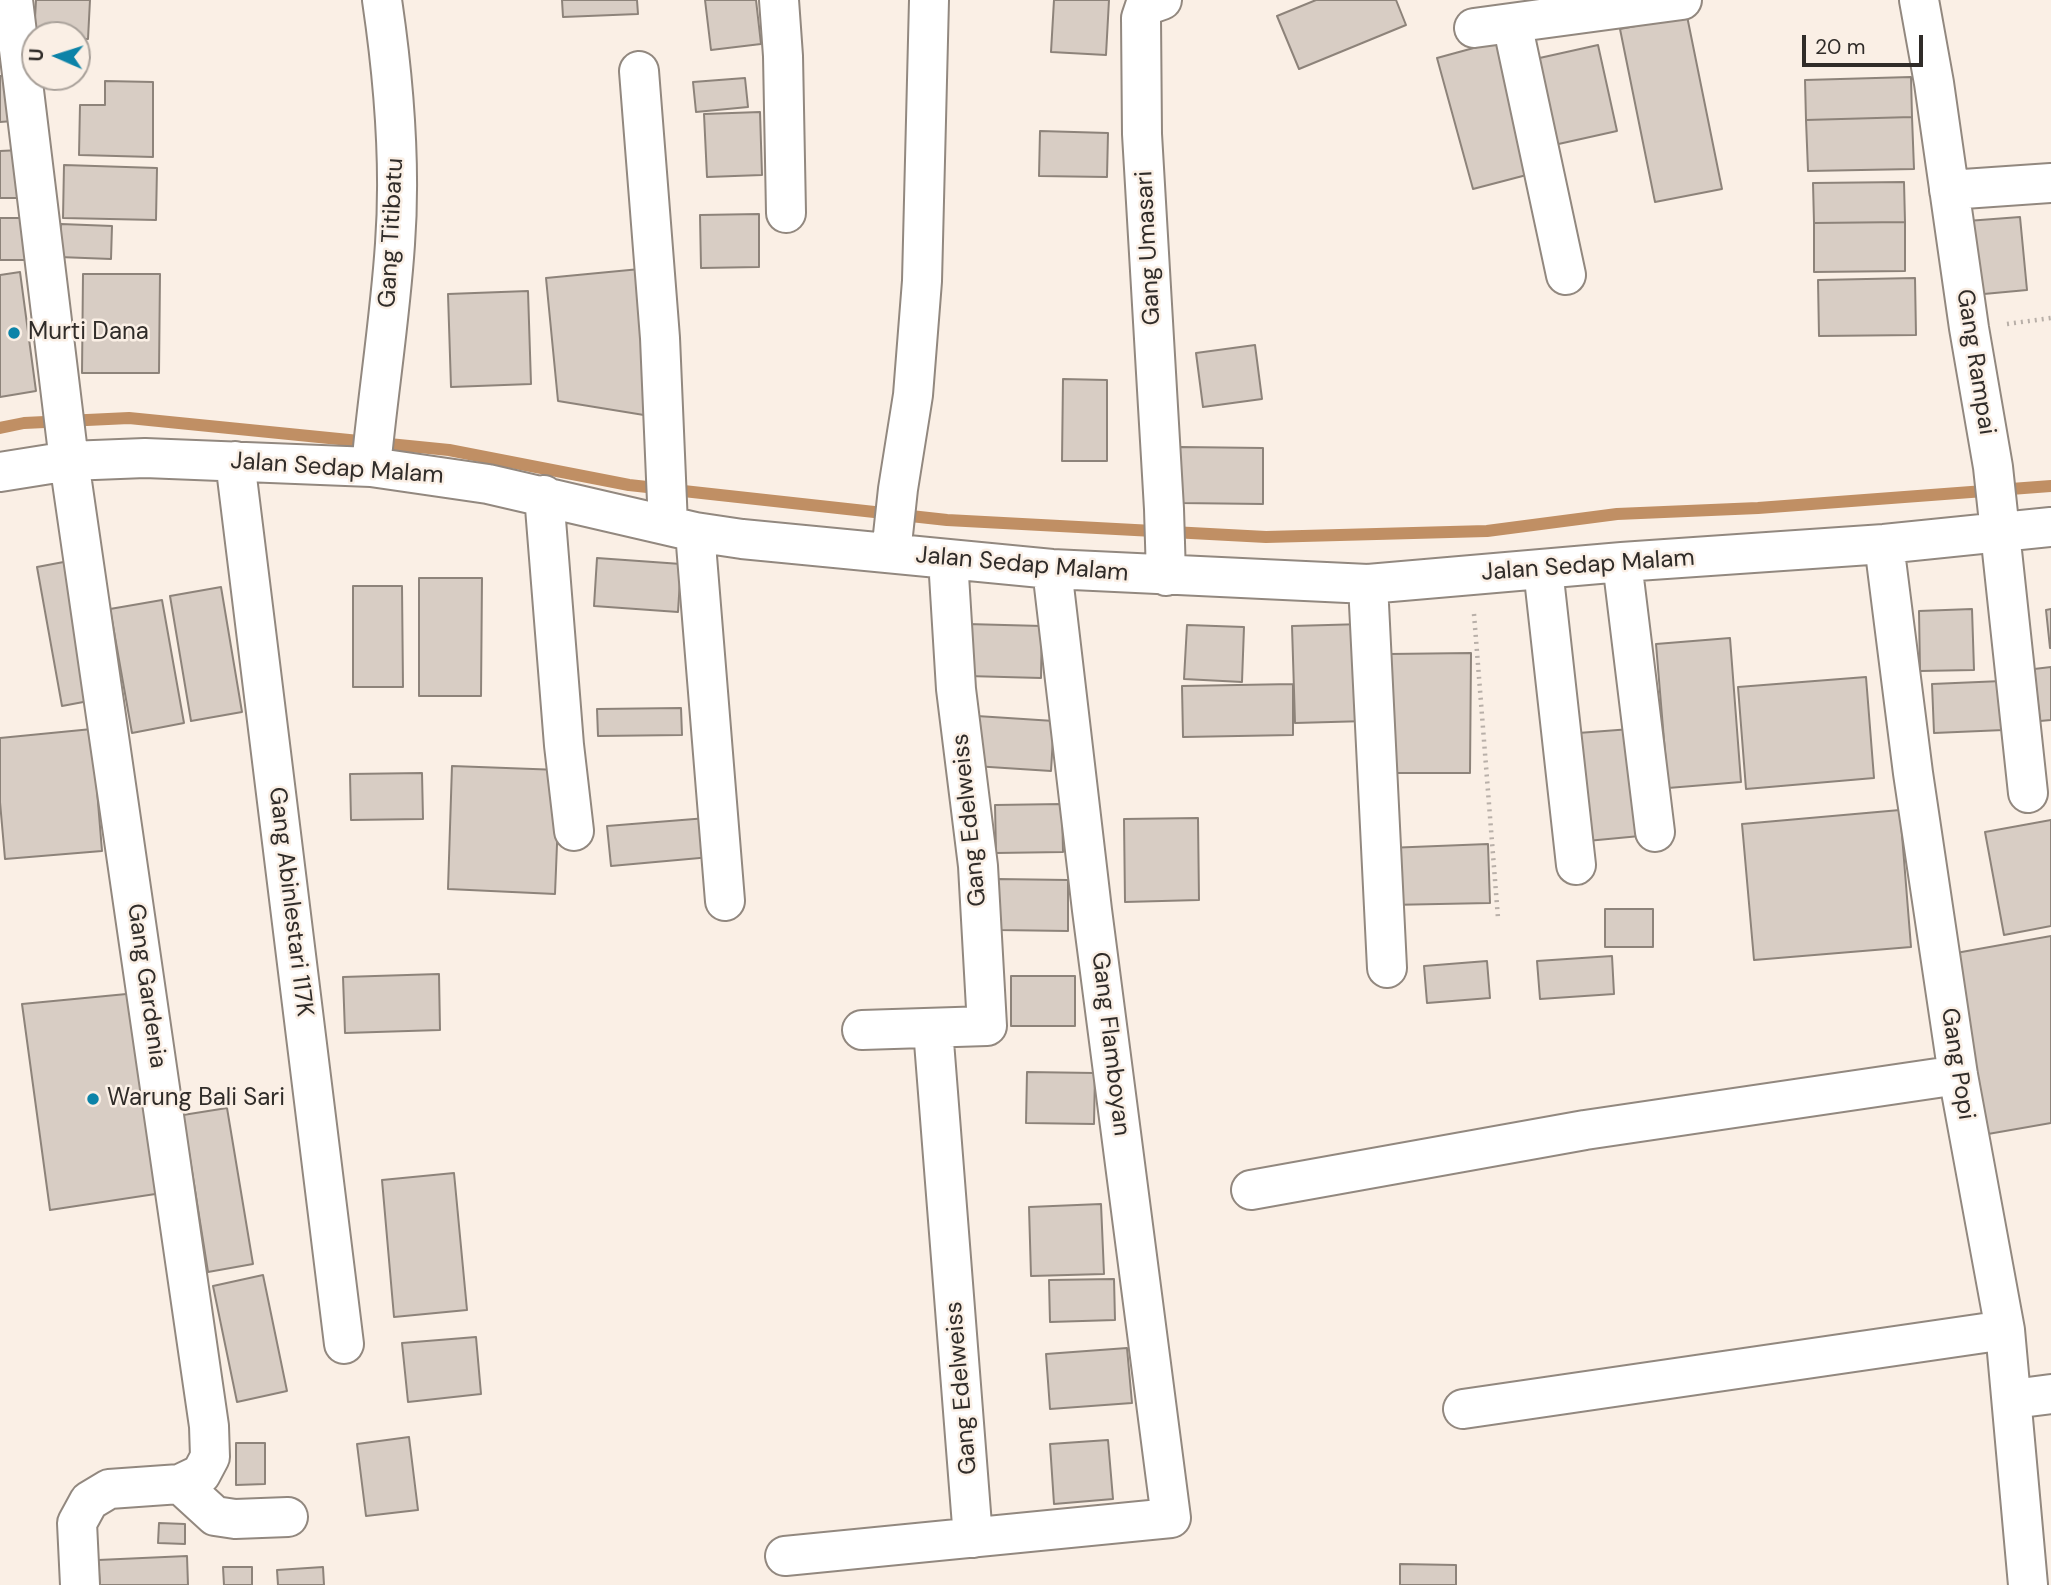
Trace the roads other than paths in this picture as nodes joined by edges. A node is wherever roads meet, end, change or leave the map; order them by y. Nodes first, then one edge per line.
1 (13, 0) edge
2 (382, 0) edge
3 (779, 0) edge
4 (929, 0) edge
5 (1161, 0) edge
6 (1682, 0) edge
7 (1919, 0) edge
8 (1512, 23) junction
9 (1474, 28) dead end
10 (639, 71) dead end
11 (2051, 183) edge
12 (1950, 190) junction
13 (786, 213) dead end
14 (1566, 275) dead end
15 (65, 430) junction
16 (373, 448) junction
17 (235, 461) junction
18 (0, 472) edge
19 (544, 495) junction
20 (674, 509) junction
21 (1999, 521) junction
22 (2051, 527) edge
23 (893, 541) junction
24 (1165, 542) junction
25 (1884, 544) junction
26 (948, 559) junction
27 (1622, 562) junction
28 (1052, 569) junction
29 (1543, 569) junction
30 (1368, 584) junction
31 (2028, 793) dead end
32 (574, 831) dead end
33 (1655, 832) dead end
34 (1576, 865) dead end
35 (725, 901) dead end
36 (1387, 968) dead end
37 (933, 1029) junction
38 (862, 1030) dead end
39 (1958, 1075) junction
40 (1251, 1190) dead end
41 (2005, 1330) junction
42 (344, 1344) dead end
43 (2051, 1394) edge
44 (2013, 1399) junction
45 (1463, 1409) dead end
46 (180, 1485) junction
47 (288, 1517) dead end
48 (973, 1538) junction
49 (785, 1556) dead end
50 (2051, 1584) edge
51 (80, 1585) edge
52 (2028, 1585) edge
53 (2040, 1585) edge

1 - 15 street, Gang Gardenia
2 - 16 street, Gang Titibatu
3 - 13 street
4 - 23 street
5 - 24 street, Gang Umasari
6 - 8 street
7 - 12 street, Gang Rampai
8 - 9 street
8 - 14 street
10 - 20 street
11 - 12 street
12 - 21 street, Gang Rampai
15 - 17 street, Jalan Sedap Malam
15 - 18 street, Jalan Sedap Malam
15 - 46 street, Gang Gardenia
16 - 17 street, Jalan Sedap Malam
16 - 19 street, Jalan Sedap Malam
17 - 42 street, Gang Abinlestari 117K
19 - 20 street, Jalan Sedap Malam
19 - 32 street
20 - 23 street, Jalan Sedap Malam
20 - 35 street
21 - 22 street, Jalan Sedap Malam
21 - 25 street, Jalan Sedap Malam
21 - 31 street, Gang Rampai
23 - 26 street, Jalan Sedap Malam
24 - 28 street, Jalan Sedap Malam
24 - 30 street, Jalan Sedap Malam
25 - 27 street, Jalan Sedap Malam
25 - 39 street, Gang Popi
26 - 28 street, Jalan Sedap Malam
26 - 37 street, Gang Edelweiss
27 - 29 street, Jalan Sedap Malam
27 - 33 street
28 - 48 street, Gang Flamboyan
29 - 30 street, Jalan Sedap Malam
29 - 34 street
30 - 36 street
37 - 38 street, Gang Edelweiss
37 - 48 street, Gang Edelweiss
39 - 40 street
39 - 41 street, Gang Popi
41 - 44 street, Gang Popi
41 - 45 street
43 - 44 street
44 - 52 street, Gang Popi
46 - 47 street
46 - 51 street
48 - 49 street
50 - 53 street

